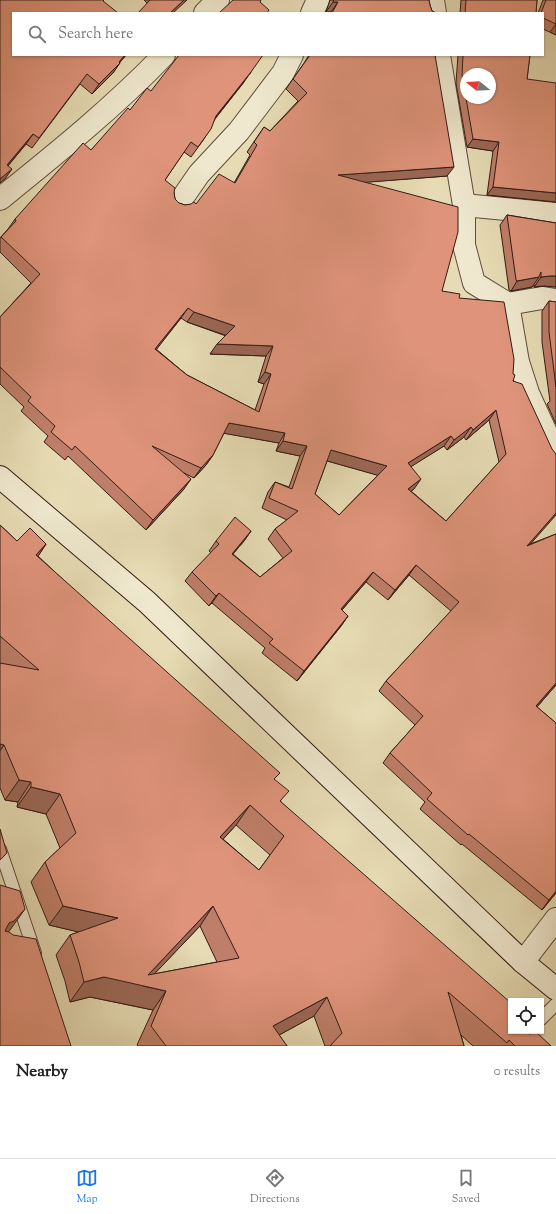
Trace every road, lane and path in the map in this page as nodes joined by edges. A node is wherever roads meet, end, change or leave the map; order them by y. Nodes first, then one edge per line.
1 (218, 0) edge
2 (318, 0) edge
3 (433, 0) edge
4 (206, 12) edge
5 (312, 12) edge
6 (435, 12) edge
7 (163, 56) edge
8 (292, 56) edge
9 (439, 56) edge
10 (0, 199) edge
11 (179, 203) edge
12 (464, 205) junction
13 (556, 214) edge
14 (556, 300) edge
15 (508, 304) junction
16 (556, 454) edge
17 (0, 477) edge
18 (0, 849) edge
19 (556, 919) edge
20 (22, 953) edge
21 (523, 962) junction
22 (556, 989) edge
23 (556, 1004) edge
24 (544, 1016) edge
25 (527, 1034) edge
26 (515, 1046) edge

1 - 4 street
2 - 5 street
3 - 6 street
7 - 10 street
8 - 11 street
9 - 12 street
12 - 13 street
12 - 15 street
14 - 15 street
15 - 16 street
17 - 21 street
18 - 20 lane
19 - 21 street
21 - 22 street
23 - 24 lane
25 - 26 lane

